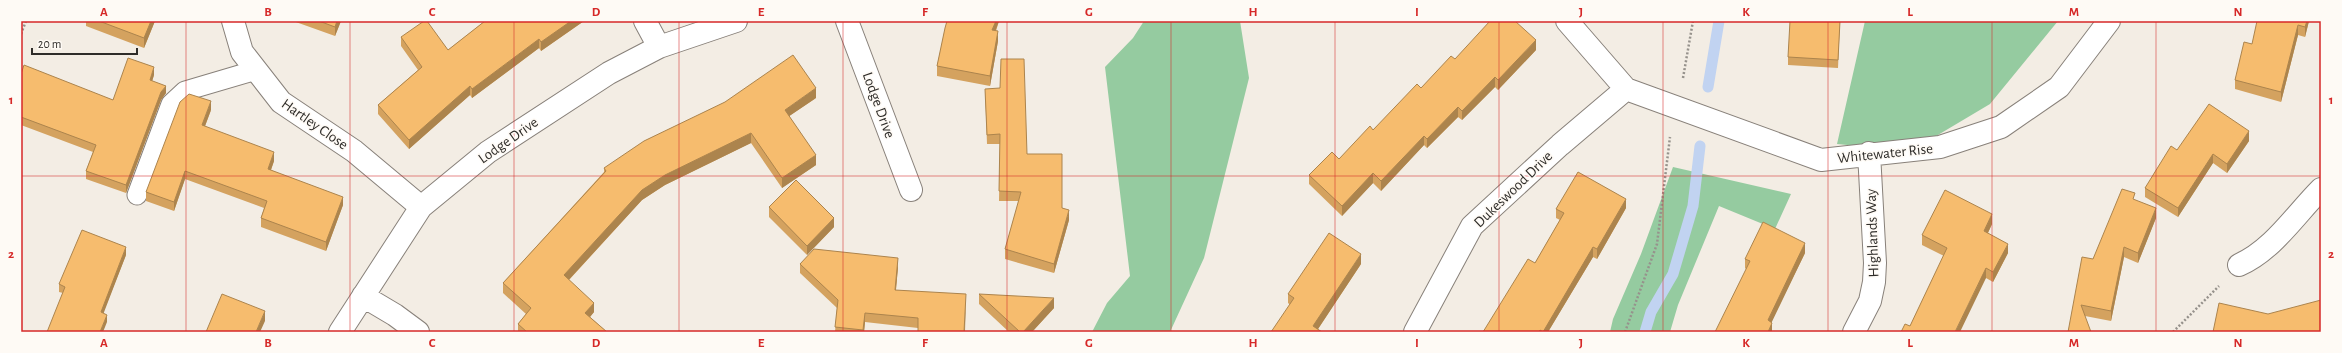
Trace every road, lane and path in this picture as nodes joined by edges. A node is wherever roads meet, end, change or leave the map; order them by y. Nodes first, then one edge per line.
1 (26, 21) edge
2 (233, 21) edge
3 (645, 21) edge
4 (736, 21) edge
5 (847, 21) edge
6 (1567, 21) edge
7 (1693, 21) edge
8 (2109, 21) edge
9 (21, 34) edge
10 (659, 47) junction
11 (256, 70) junction
12 (1626, 89) junction
13 (1676, 108) junction
14 (1869, 153) junction
15 (2321, 189) edge
16 (911, 190) dead end
17 (137, 195) dead end
18 (421, 207) junction
19 (2239, 265) joint
20 (363, 296) junction
21 (340, 332) edge
22 (418, 332) edge
23 (1415, 332) edge
24 (1625, 332) edge
25 (1854, 332) edge
26 (2173, 332) edge

1 - 9 path
2 - 11 street, Hartley Close
3 - 10 street
4 - 10 street, Lodge Drive
5 - 16 street, Lodge Drive
6 - 12 street
7 - 13 path
8 - 14 street, Whitewater Rise
10 - 18 street, Lodge Drive
11 - 17 lane
11 - 18 street, Hartley Close
12 - 13 street, Whitewater Rise
12 - 23 street, Dukeswood Drive
13 - 14 street, Whitewater Rise
13 - 24 path
14 - 25 street, Highlands Way
15 - 19 street
18 - 20 street, Lodge Drive
19 - 26 path
20 - 21 street, Lodge Drive
20 - 22 street

